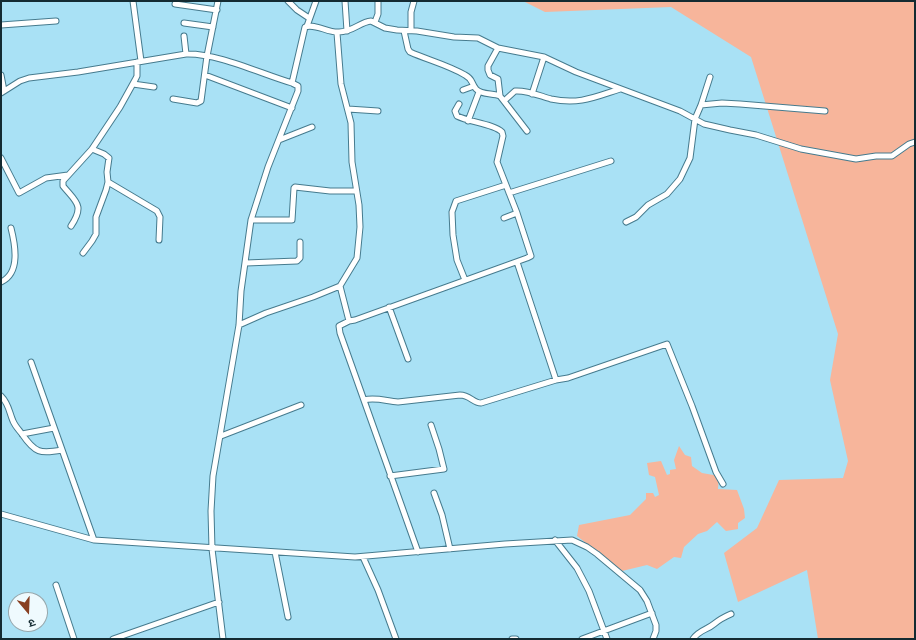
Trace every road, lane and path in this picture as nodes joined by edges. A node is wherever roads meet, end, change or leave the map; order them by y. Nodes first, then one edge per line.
1 (133, 1) edge
2 (218, 1) edge
3 (288, 1) edge
4 (316, 1) edge
5 (345, 1) edge
6 (378, 1) edge
7 (414, 1) edge
8 (175, 4) dead end
9 (217, 10) junction
10 (309, 18) junction
11 (56, 21) dead end
12 (184, 22) dead end
13 (375, 22) junction
14 (1, 25) edge
15 (307, 26) junction
16 (213, 27) junction
17 (411, 30) junction
18 (347, 31) junction
19 (404, 31) junction
20 (337, 32) junction
21 (184, 36) dead end
22 (498, 48) junction
23 (186, 54) junction
24 (207, 56) junction
25 (544, 57) junction
26 (139, 62) junction
27 (1, 75) edge
28 (205, 75) junction
29 (710, 77) dead end
30 (292, 83) junction
31 (133, 84) junction
32 (474, 86) junction
33 (154, 87) dead end
34 (620, 89) junction
35 (463, 90) dead end
36 (2, 92) edge
37 (480, 92) junction
38 (532, 94) junction
39 (500, 96) junction
40 (173, 99) dead end
41 (504, 101) junction
42 (459, 104) dead end
43 (701, 105) junction
44 (292, 108) junction
45 (348, 109) junction
46 (378, 111) dead end
47 (825, 111) dead end
48 (695, 119) junction
49 (468, 121) junction
50 (312, 128) dead end
51 (527, 131) dead end
52 (279, 140) junction
53 (915, 142) edge
54 (92, 149) junction
55 (1, 158) edge
56 (611, 161) dead end
57 (68, 175) junction
58 (108, 182) junction
59 (506, 185) junction
60 (356, 191) junction
61 (509, 193) junction
62 (517, 213) junction
63 (504, 218) dead end
64 (251, 220) junction
65 (626, 222) dead end
66 (71, 226) dead end
67 (11, 228) dead end
68 (159, 240) dead end
69 (300, 242) dead end
70 (83, 253) dead end
71 (517, 262) junction
72 (246, 263) junction
73 (465, 280) junction
74 (1, 282) edge
75 (340, 286) junction
76 (389, 307) junction
77 (349, 321) junction
78 (239, 325) junction
79 (408, 359) dead end
80 (31, 362) dead end
81 (556, 380) junction
82 (1, 396) edge
83 (364, 400) junction
84 (3, 401) edge
85 (301, 405) dead end
86 (431, 425) dead end
87 (54, 428) junction
88 (22, 434) junction
89 (221, 436) junction
90 (62, 450) junction
91 (390, 476) junction
92 (723, 484) dead end
93 (434, 493) dead end
94 (1, 514) edge
95 (94, 540) junction
96 (555, 540) junction
97 (450, 548) junction
98 (212, 549) junction
99 (275, 552) junction
100 (418, 552) junction
101 (363, 557) junction
102 (56, 585) dead end
103 (219, 602) junction
104 (652, 614) junction
105 (731, 614) dead end
106 (288, 617) dead end
107 (604, 631) junction
108 (74, 639) edge
109 (113, 639) edge
110 (224, 639) edge
111 (396, 639) edge
112 (512, 639) edge
113 (516, 639) edge
114 (582, 639) edge
115 (607, 639) edge
116 (653, 639) edge
117 (693, 639) edge

1 - 26 street
2 - 9 street
3 - 10 street
4 - 10 street
5 - 18 street
6 - 13 street
7 - 17 street
8 - 9 street
9 - 16 street
10 - 15 street
11 - 14 street
12 - 16 street
13 - 18 street
13 - 19 street
15 - 20 street
15 - 30 street
16 - 24 street
17 - 19 street
17 - 22 street
18 - 20 street
19 - 32 street
20 - 45 street
21 - 23 street
22 - 25 street
22 - 39 street
23 - 24 street
23 - 26 street
24 - 28 street
24 - 30 street
25 - 34 street
25 - 38 street
26 - 31 street
26 - 36 street
27 - 36 street
28 - 40 street
28 - 44 street
29 - 43 street
30 - 44 street
31 - 33 street
31 - 54 street
32 - 35 street
32 - 37 street
34 - 38 street
34 - 48 street
37 - 39 street
37 - 49 street
38 - 41 street
39 - 41 street
41 - 51 street
42 - 49 street
43 - 47 street
43 - 48 street
44 - 52 street
45 - 46 street
45 - 60 street
48 - 53 street
48 - 65 street
49 - 59 street
50 - 52 street
52 - 64 street
54 - 57 street
54 - 58 street
55 - 57 street
56 - 61 street
57 - 66 street
58 - 68 street
58 - 70 street
59 - 61 street
59 - 73 street
60 - 64 street
60 - 75 street
61 - 62 street
62 - 63 street
62 - 71 street
64 - 72 street
67 - 74 street
69 - 72 street
71 - 73 street
71 - 81 street
72 - 78 street
73 - 76 street
75 - 77 street
75 - 78 street
76 - 77 street
76 - 79 street
77 - 83 street
78 - 89 street
80 - 87 street
81 - 83 street
81 - 92 street
82 - 84 street
83 - 91 street
84 - 88 street
85 - 89 street
86 - 91 street
87 - 88 street
87 - 90 street
88 - 90 street
89 - 98 street
90 - 95 street
91 - 100 street
93 - 97 street
94 - 95 street
95 - 98 street
96 - 97 street
96 - 104 street
96 - 107 street
97 - 100 street
98 - 99 street
98 - 103 street
99 - 101 street
99 - 106 street
100 - 101 street
101 - 111 street
102 - 108 street
103 - 109 street
103 - 110 street
104 - 107 street
104 - 116 street
105 - 117 street
107 - 114 street
107 - 115 street
112 - 113 street

